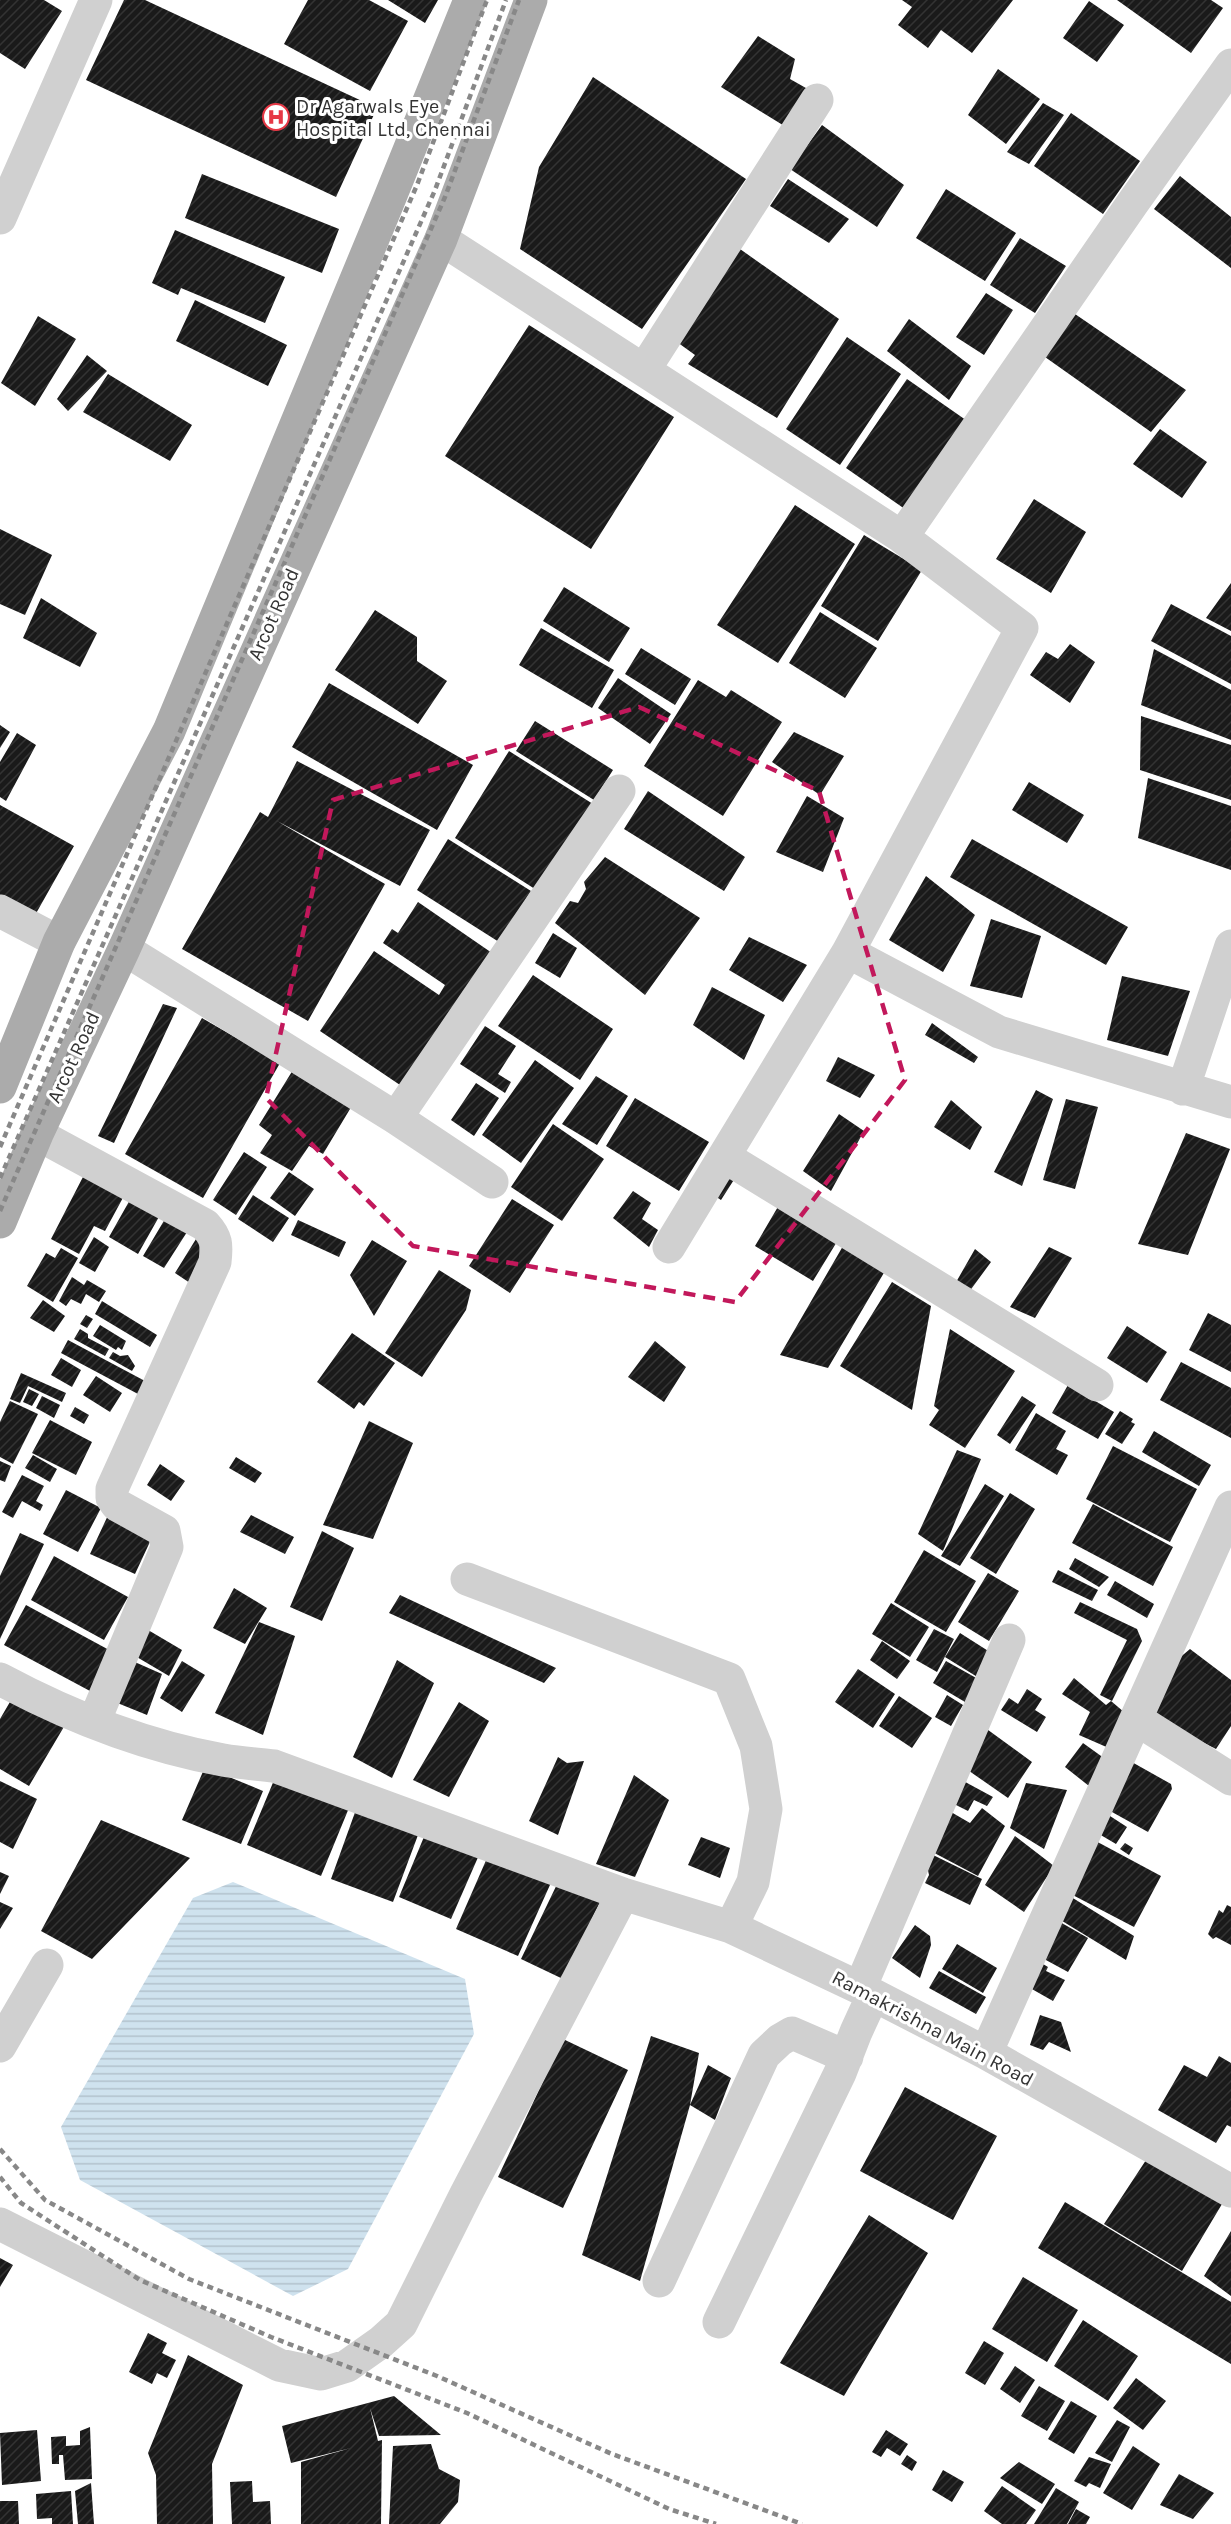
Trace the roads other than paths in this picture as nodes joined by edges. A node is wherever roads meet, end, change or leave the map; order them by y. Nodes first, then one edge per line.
1 (96, 0) edge
2 (470, 0) edge
3 (531, 0) edge
4 (1231, 65) edge
5 (817, 100) dead end
6 (0, 218) edge
7 (441, 239) junction
8 (644, 370) junction
9 (902, 537) junction
10 (620, 791) dead end
11 (0, 911) edge
12 (59, 942) junction
13 (1231, 946) edge
14 (124, 949) junction
15 (848, 952) junction
16 (0, 1087) edge
17 (1183, 1089) junction
18 (1231, 1102) edge
19 (396, 1118) junction
20 (37, 1134) junction
21 (724, 1157) junction
22 (492, 1182) dead end
23 (0, 1222) edge
24 (669, 1247) dead end
25 (1097, 1385) dead end
26 (1231, 1507) edge
27 (467, 1579) dead end
28 (1009, 1640) dead end
29 (0, 1679) edge
30 (1136, 1719) junction
31 (94, 1722) junction
32 (1231, 1779) edge
33 (623, 1894) junction
34 (732, 1927) junction
35 (46, 1965) dead end
36 (867, 1992) junction
37 (0, 2046) edge
38 (986, 2054) junction
39 (847, 2057) junction
40 (1231, 2190) edge
41 (0, 2224) edge
42 (659, 2281) dead end
43 (719, 2322) dead end

1 - 6 street
2 - 12 main road
3 - 7 main road, Arcot Road
4 - 9 street
5 - 8 street
7 - 8 street
7 - 14 main road, Arcot Road
8 - 9 street
9 - 15 street
10 - 19 street
11 - 12 street
12 - 16 main road
13 - 17 street
14 - 19 street
14 - 20 main road, Arcot Road
15 - 17 street
15 - 21 street
17 - 18 street
19 - 22 street
20 - 23 main road, Arcot Road
20 - 31 street
21 - 24 street
21 - 25 street
26 - 30 street
27 - 34 street
28 - 36 street
29 - 31 street, Ramakrishna Main Road
30 - 32 street
30 - 38 street
31 - 33 street, Ramakrishna Main Road
33 - 34 street, Ramakrishna Main Road
33 - 41 street
34 - 36 street, Ramakrishna Main Road
35 - 37 street
36 - 38 street, Ramakrishna Main Road
36 - 39 street
38 - 40 street, Ramakrishna Main Road
39 - 42 street
39 - 43 street

